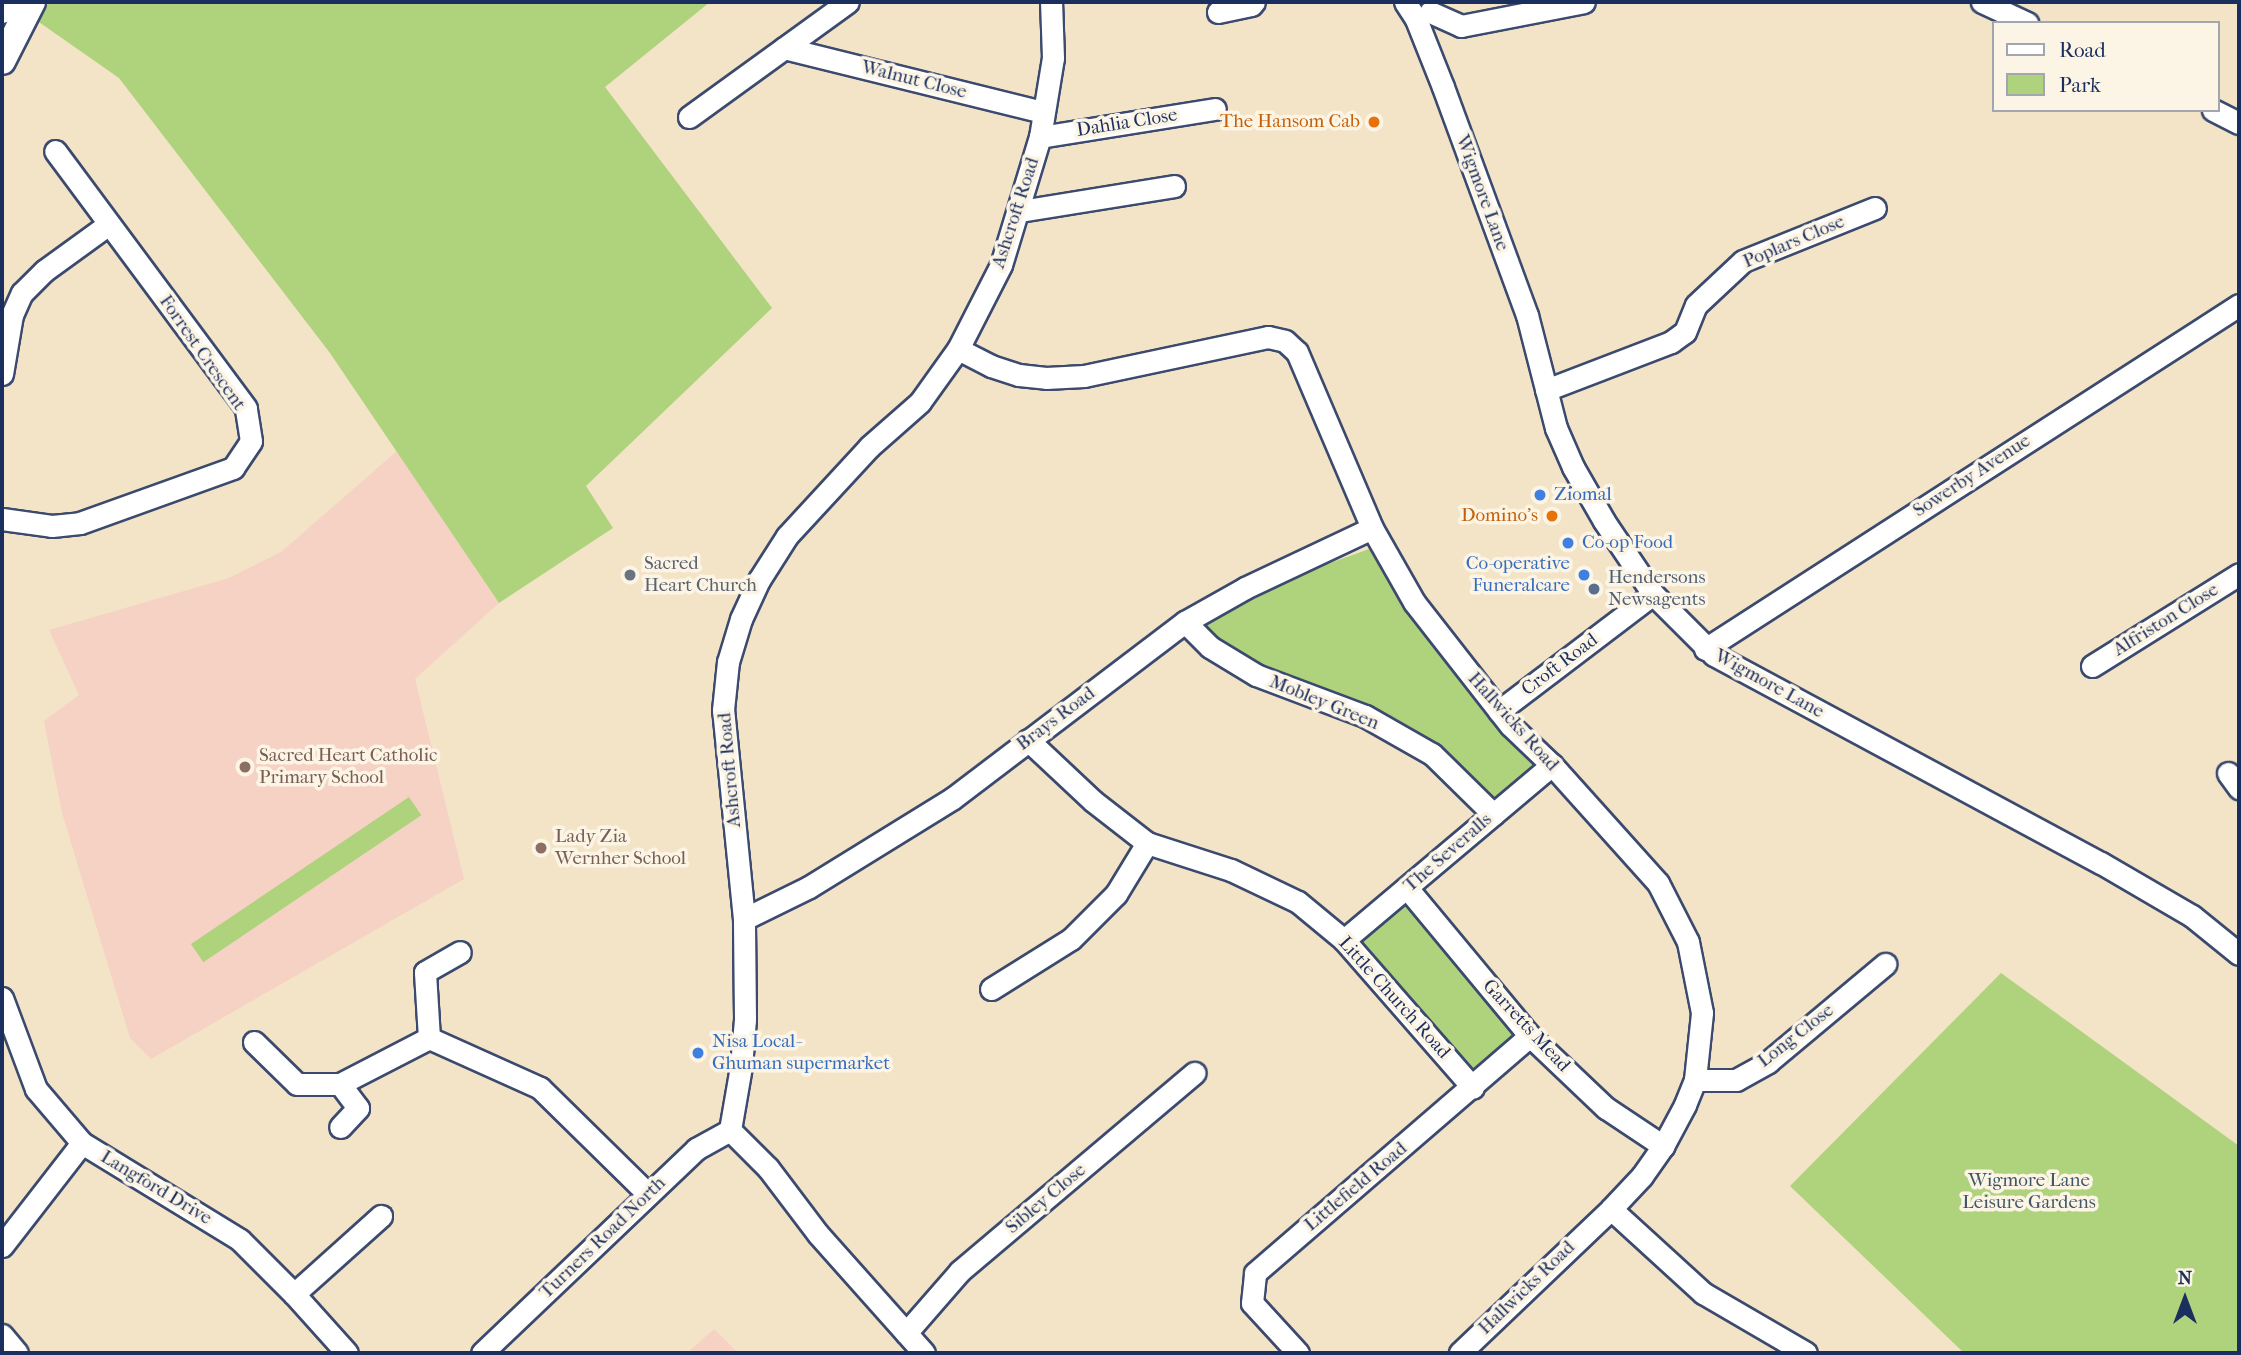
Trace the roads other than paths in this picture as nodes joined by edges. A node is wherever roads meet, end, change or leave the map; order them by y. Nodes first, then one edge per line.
1 (6, 2) edge
2 (32, 2) edge
3 (848, 2) edge
4 (1051, 2) edge
5 (1254, 2) edge
6 (1584, 2) edge
7 (1982, 2) edge
8 (1422, 9) edge
9 (2, 10) edge
10 (1218, 12) dead end
11 (2023, 21) edge
12 (785, 48) junction
13 (2, 61) edge
14 (1215, 109) dead end
15 (1044, 112) junction
16 (2217, 112) edge
17 (689, 117) dead end
18 (2239, 122) edge
19 (1040, 136) junction
20 (55, 151) dead end
21 (1174, 186) dead end
22 (1875, 208) dead end
23 (1020, 211) junction
24 (109, 224) junction
25 (2239, 305) edge
26 (958, 349) junction
27 (2, 374) edge
28 (1546, 390) junction
29 (2, 519) edge
30 (1372, 528) junction
31 (2239, 574) edge
32 (1653, 594) junction
33 (1185, 622) junction
34 (1705, 649) junction
35 (2092, 666) dead end
36 (1500, 711) junction
37 (1028, 740) junction
38 (1552, 765) junction
39 (1493, 814) junction
40 (1147, 844) junction
41 (1407, 888) junction
42 (744, 919) junction
43 (1345, 940) junction
44 (460, 952) dead end
45 (2239, 954) edge
46 (1885, 964) dead end
47 (991, 989) dead end
48 (2, 998) edge
49 (1530, 1035) junction
50 (429, 1038) junction
51 (254, 1042) dead end
52 (1194, 1073) dead end
53 (1695, 1080) junction
54 (340, 1084) junction
55 (1473, 1088) junction
56 (340, 1127) dead end
57 (730, 1130) junction
58 (82, 1143) junction
59 (1663, 1146) junction
60 (648, 1194) junction
61 (1611, 1209) junction
62 (381, 1216) dead end
63 (2, 1247) edge
64 (294, 1294) junction
65 (906, 1333) junction
66 (2, 1335) edge
67 (1796, 1351) edge
68 (17, 1353) edge
69 (347, 1353) edge
70 (482, 1353) edge
71 (924, 1353) edge
72 (1298, 1353) edge
73 (1460, 1353) edge

1 - 9 main road
2 - 13 main road
3 - 12 street
4 - 15 street, Ashcroft Road
5 - 10 street
6 - 8 street
7 - 11 street
8 - 28 street, Wigmore Lane
12 - 15 street, Walnut Close
12 - 17 street
14 - 19 street, Dahlia Close
15 - 19 street, Ashcroft Road
16 - 18 street
19 - 23 street, Ashcroft Road
20 - 24 street, Forrest Crescent
21 - 23 street
22 - 28 street, Poplars Close
23 - 26 street, Ashcroft Road
24 - 27 street
24 - 29 street, Forrest Crescent
25 - 34 street, Sowerby Avenue
26 - 30 street, Hallwicks Road
26 - 42 street, Ashcroft Road
28 - 32 street, Wigmore Lane
30 - 33 street, Brays Road
30 - 36 street, Hallwicks Road
31 - 35 street, Alfriston Close
32 - 34 street, Wigmore Lane
32 - 36 street, Croft Road
33 - 37 street, Brays Road
33 - 39 street, Mobley Green
34 - 45 street, Wigmore Lane
36 - 38 street, Hallwicks Road
37 - 40 street, Little Church Road
37 - 42 street, Brays Road
38 - 39 street, The Severalls
38 - 53 street, Hallwicks Road
39 - 41 street, The Severalls
40 - 43 street, Little Church Road
40 - 47 street
41 - 43 street, The Severalls
41 - 49 street, Garretts Mead
42 - 57 street, Ashcroft Road
43 - 55 street, Little Church Road
44 - 50 street
46 - 53 street, Long Close
48 - 58 street, Langford Drive
49 - 55 street, Littlefield Road
49 - 59 street, Garretts Mead
50 - 54 street
50 - 60 street
51 - 54 street
52 - 65 street, Sibley Close
53 - 59 street, Hallwicks Road
54 - 56 street
55 - 72 street, Littlefield Road
57 - 60 street, Turners Road North
57 - 65 street
58 - 63 street
58 - 64 street, Langford Drive
59 - 61 street, Hallwicks Road
60 - 70 street, Turners Road North
61 - 67 street
61 - 73 street, Hallwicks Road
62 - 64 street
64 - 69 street, Langford Drive
65 - 71 street
66 - 68 street

